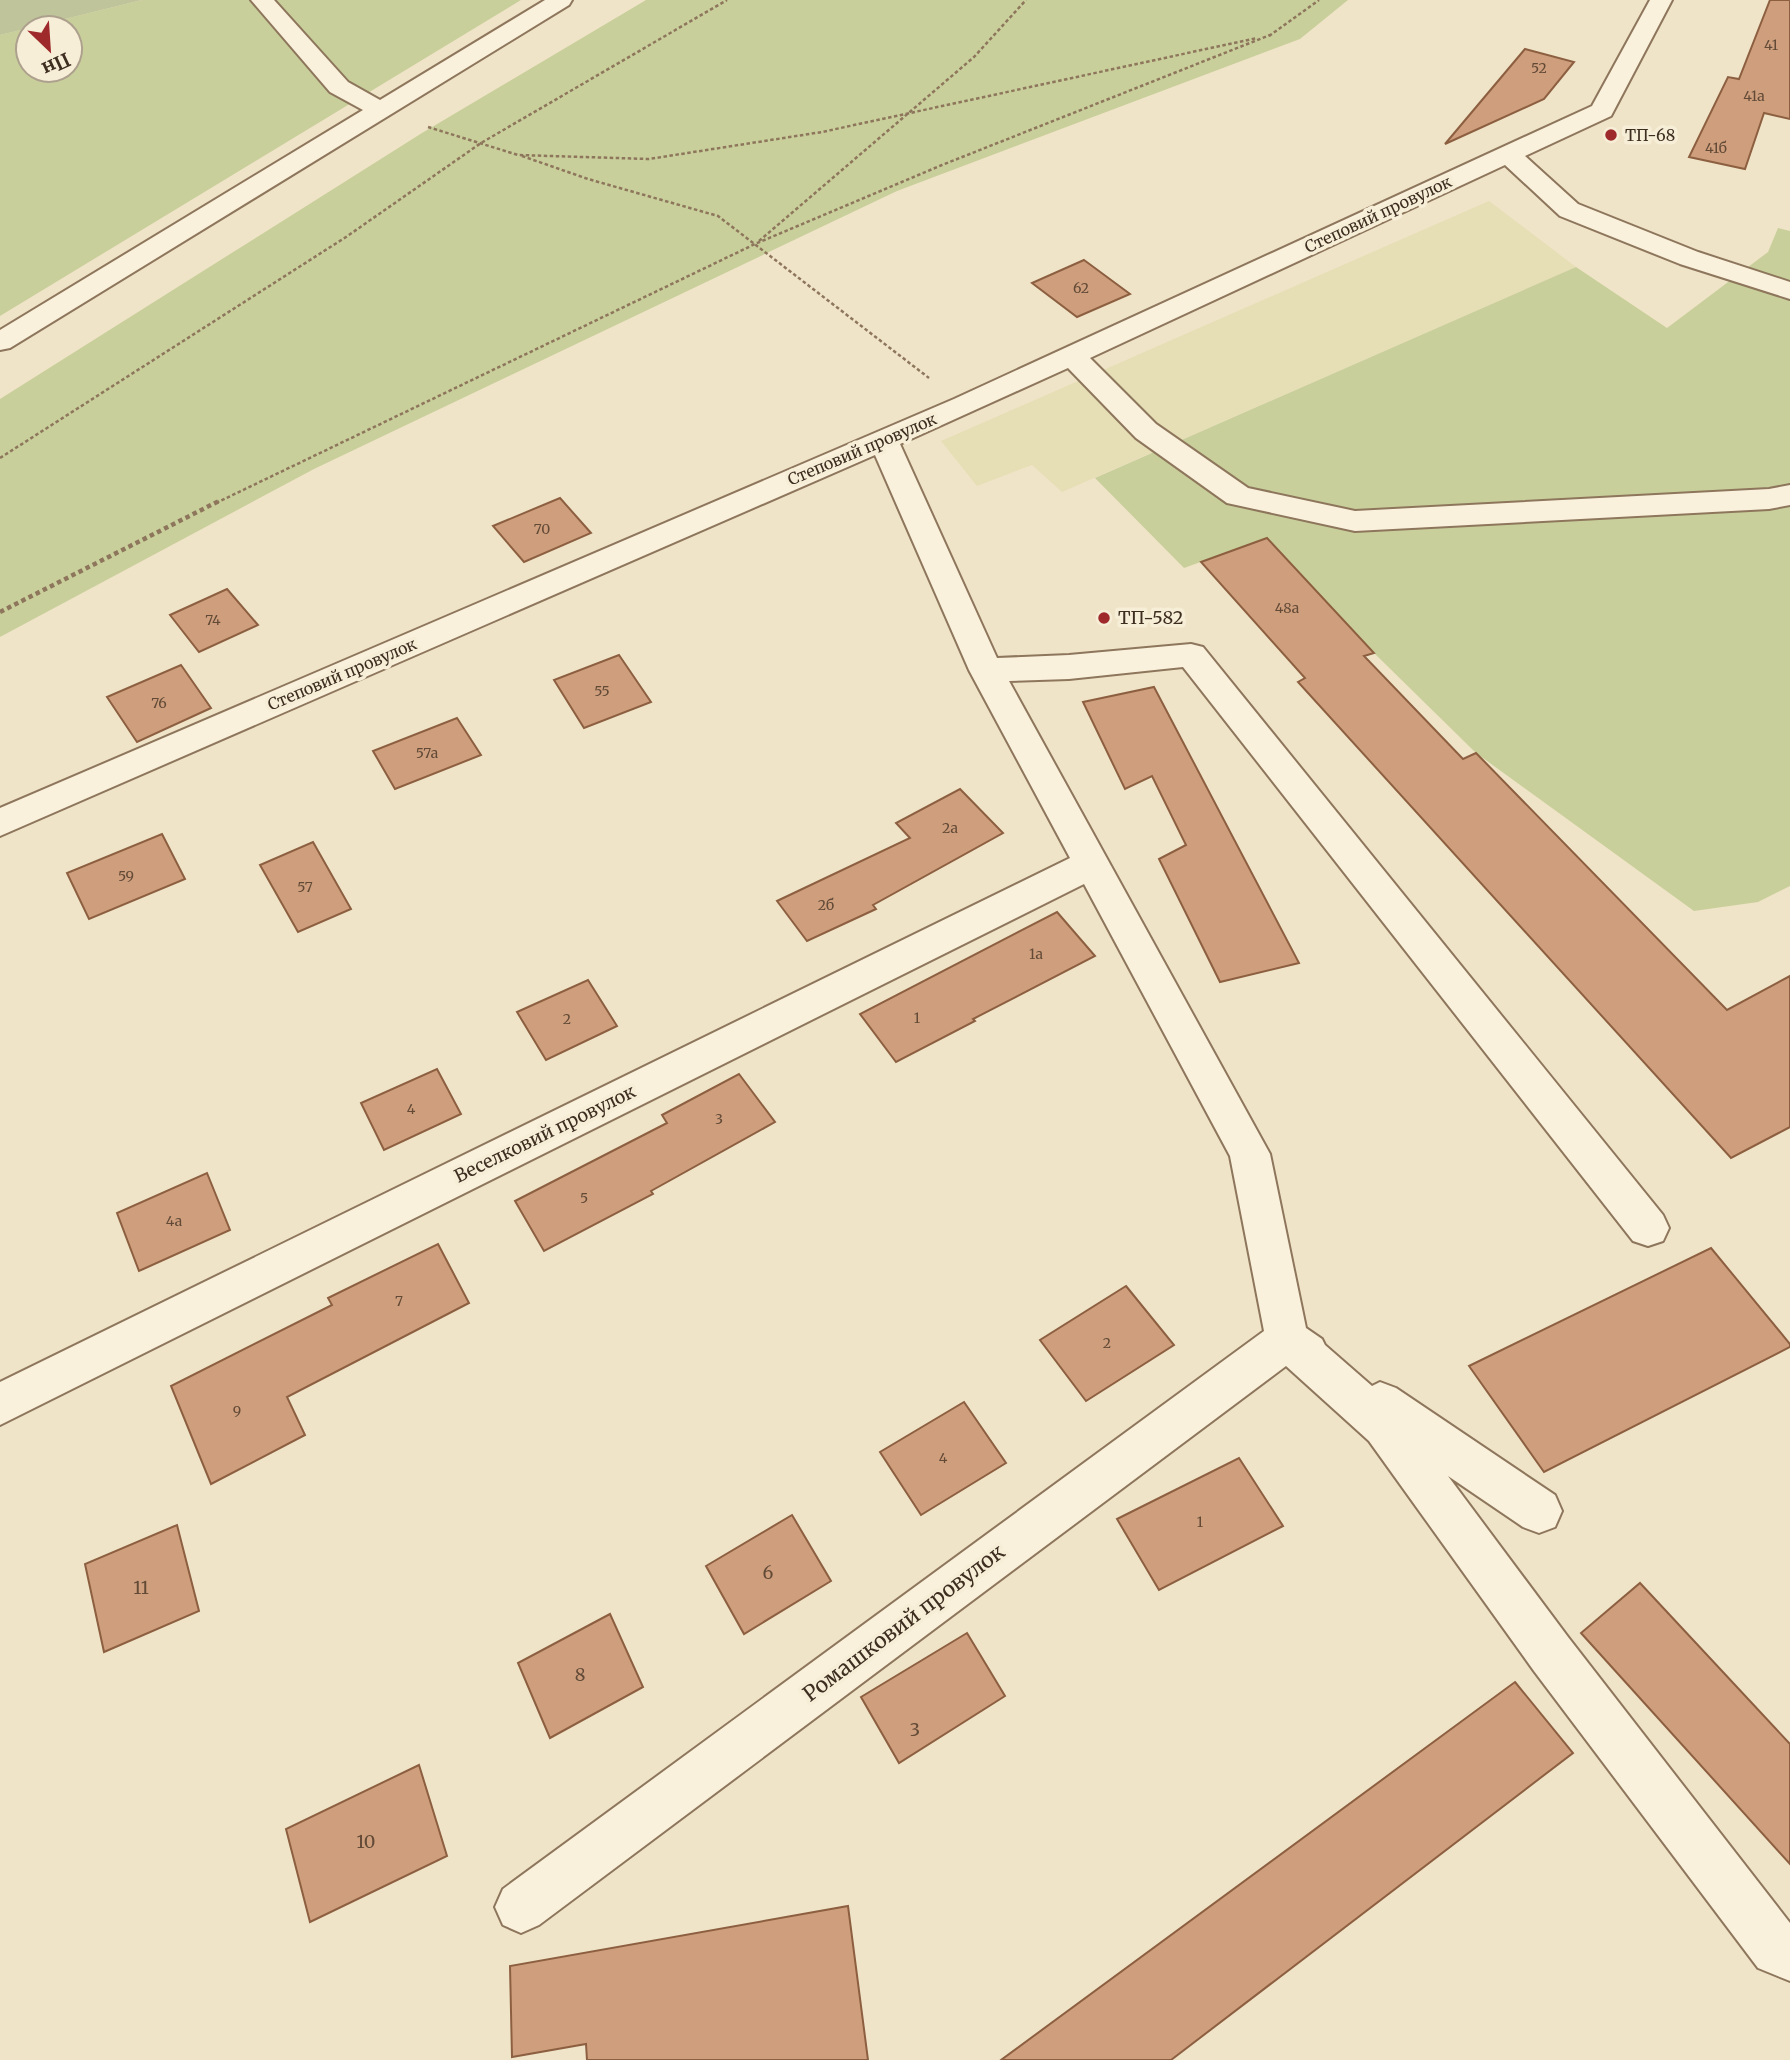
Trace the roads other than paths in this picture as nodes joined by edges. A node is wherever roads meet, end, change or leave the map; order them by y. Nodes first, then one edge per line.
1 (262, 0) edge
2 (561, 0) edge
3 (1661, 0) edge
4 (380, 110) junction
5 (1508, 154) junction
6 (1790, 291) edge
7 (0, 342) edge
8 (1071, 355) junction
9 (883, 440) junction
10 (1790, 495) edge
11 (986, 670) junction
12 (0, 823) edge
13 (1091, 864) junction
14 (1648, 1228) dead end
15 (1287, 1339) junction
16 (0, 1404) edge
17 (1539, 1511) dead end
18 (521, 1907) dead end
19 (1790, 1955) edge

1 - 4 street
2 - 4 street
3 - 5 street, Степовий провулок
4 - 7 street
5 - 6 street
5 - 8 street, Степовий провулок
8 - 9 street, Степовий провулок
8 - 10 street
9 - 11 street
9 - 12 street, Степовий провулок
11 - 13 street
11 - 14 street
13 - 15 street
13 - 16 street, Веселковий провулок
15 - 17 street
15 - 18 street, Ромашковий провулок
15 - 19 street

